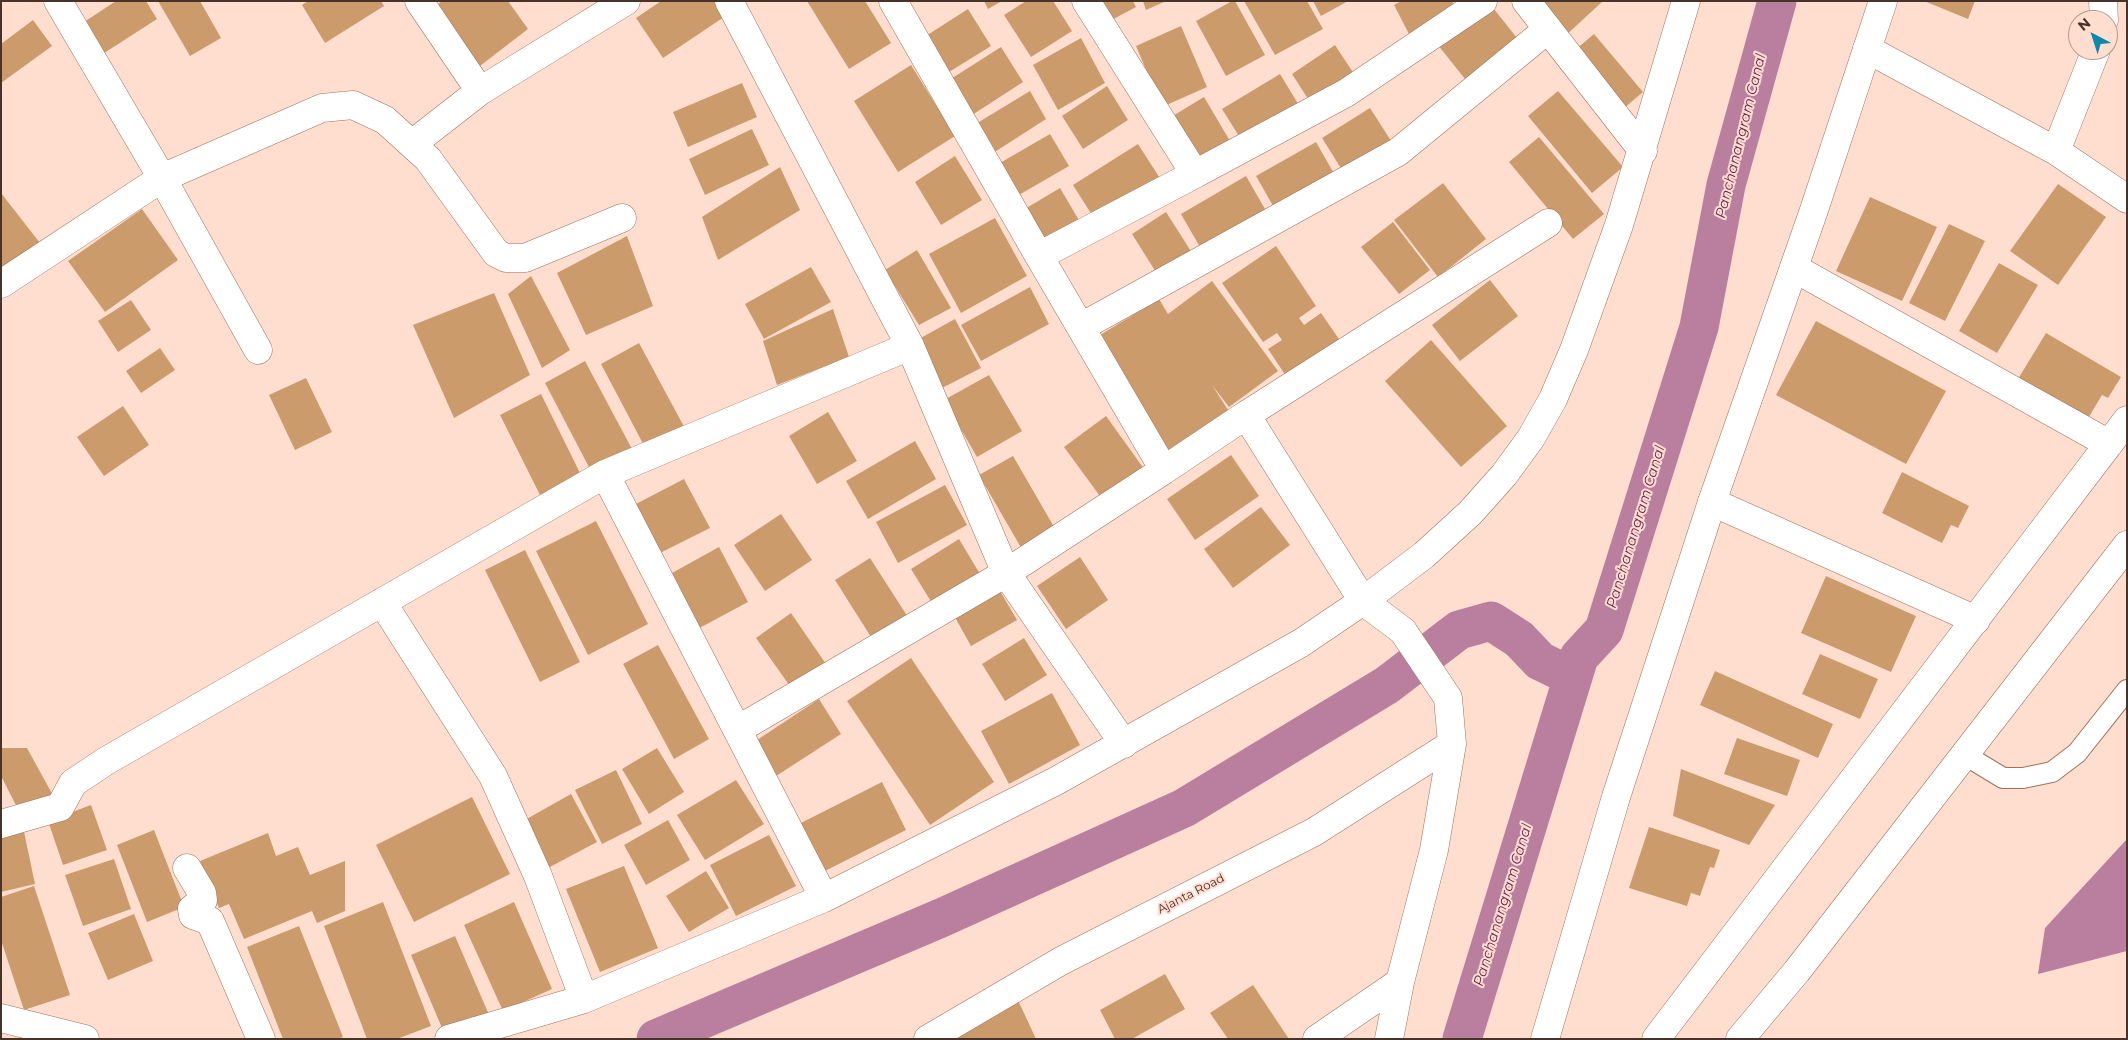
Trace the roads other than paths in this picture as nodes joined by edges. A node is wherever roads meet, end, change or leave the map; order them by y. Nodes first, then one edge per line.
1 (58, 1) edge
2 (419, 1) edge
3 (626, 1) edge
4 (729, 1) edge
5 (893, 1) edge
6 (1086, 1) edge
7 (1483, 1) edge
8 (1526, 1) edge
9 (1686, 1) edge
10 (1883, 1) edge
11 (1548, 29) junction
12 (1867, 49) junction
13 (2092, 60) edge
14 (480, 91) junction
15 (412, 144) junction
16 (1642, 151) junction
17 (2056, 151) junction
18 (1195, 174) junction
19 (162, 178) junction
20 (2127, 199) edge
21 (622, 218) dead end
22 (1548, 223) dead end
23 (1039, 256) junction
24 (1794, 268) junction
25 (1, 284) edge
26 (1081, 327) junction
27 (910, 346) junction
28 (258, 350) dead end
29 (1246, 415) junction
30 (2127, 420) edge
31 (2109, 444) junction
32 (1164, 470) junction
33 (605, 474) junction
34 (1712, 502) junction
35 (2127, 545) edge
36 (1006, 573) junction
37 (1363, 601) junction
38 (382, 602) junction
39 (1976, 620) junction
40 (2127, 690) edge
41 (737, 730) junction
42 (1124, 744) junction
43 (1452, 744) junction
44 (1964, 755) junction
45 (1, 824) edge
46 (187, 868) dead end
47 (824, 898) junction
48 (1400, 982) junction
49 (584, 1000) junction
50 (1, 1018) edge
51 (85, 1039) edge
52 (261, 1039) edge
53 (449, 1039) edge
54 (928, 1039) edge
55 (1317, 1039) edge
56 (1389, 1039) edge
57 (1545, 1039) edge
58 (1656, 1039) edge
59 (1740, 1039) edge

1 - 19 street
2 - 14 street
3 - 14 street
4 - 27 street
5 - 23 street
6 - 18 street
7 - 18 street
8 - 11 street
9 - 16 street
10 - 12 street
11 - 16 street
11 - 26 street
12 - 17 street
12 - 24 street
13 - 17 street
14 - 15 street
15 - 19 street
15 - 21 street
16 - 37 street
17 - 20 street
18 - 23 street
19 - 25 street
19 - 28 street
22 - 29 street
23 - 26 street
24 - 31 street
24 - 34 street
26 - 32 street
27 - 33 street
27 - 36 street
29 - 32 street
29 - 37 street
30 - 31 street
31 - 39 street
32 - 36 street
33 - 38 street
33 - 41 street
34 - 39 street
34 - 57 street
35 - 44 street
36 - 41 street
36 - 42 street
37 - 42 street
37 - 43 street
38 - 45 street
38 - 49 street
39 - 58 street
40 - 44 lane
41 - 47 street
42 - 47 street
43 - 48 street
43 - 54 street, Ajanta Road
44 - 59 street
46 - 52 street
47 - 49 street
48 - 55 street
48 - 56 street
49 - 53 street
50 - 51 street

